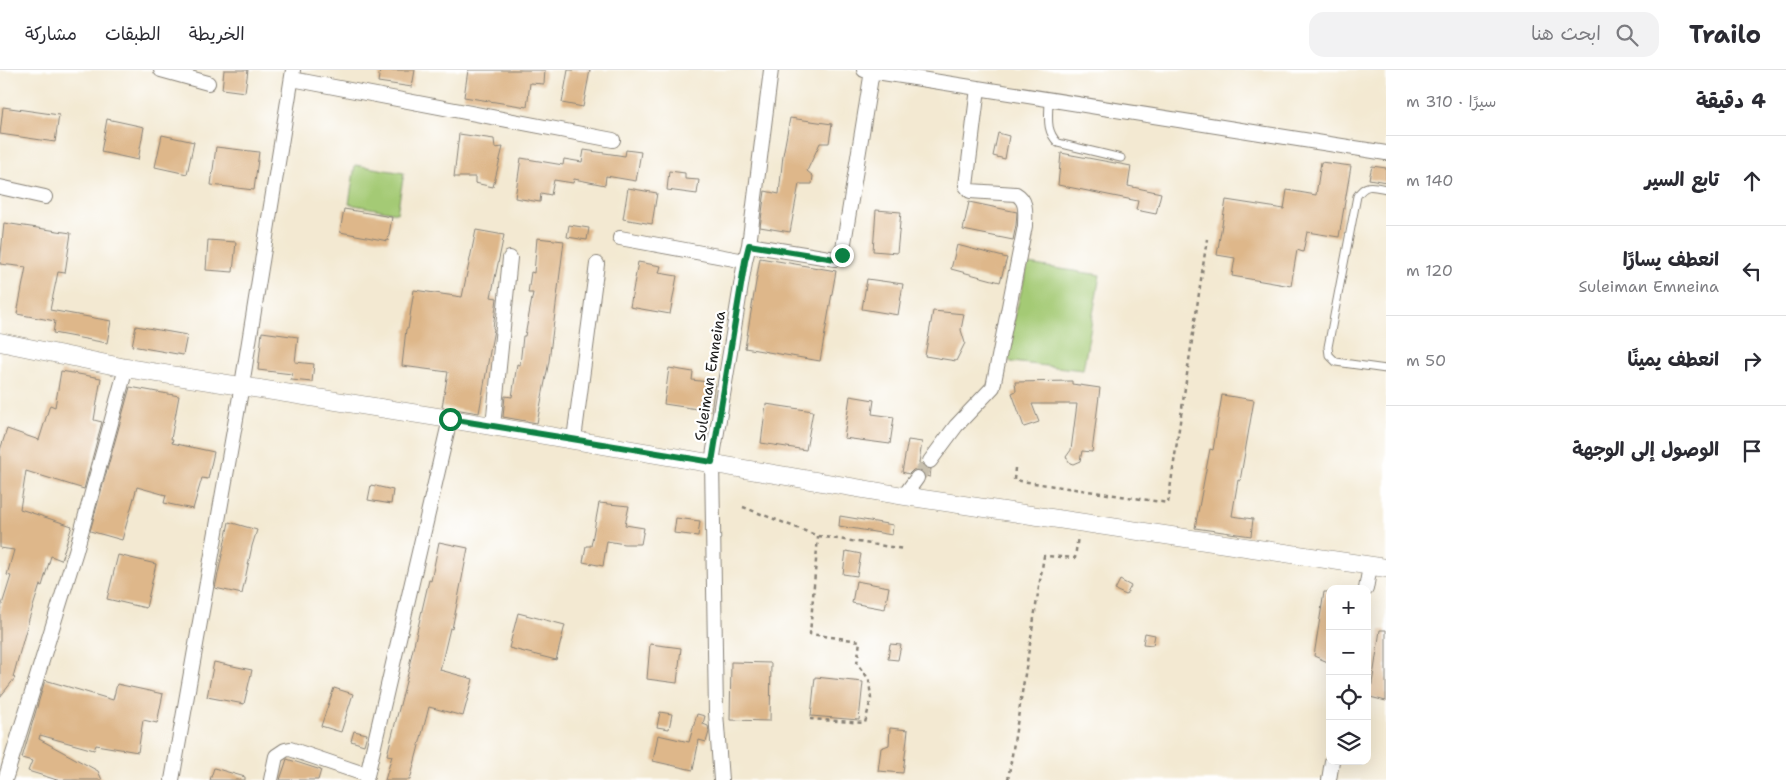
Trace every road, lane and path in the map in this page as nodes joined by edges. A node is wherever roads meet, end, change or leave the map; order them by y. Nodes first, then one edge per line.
1 (161, 70) edge
2 (771, 70) edge
3 (868, 71) edge
4 (293, 75) edge
5 (208, 83) dead end
6 (978, 88) junction
7 (1049, 99) junction
8 (613, 140) dead end
9 (1386, 153) edge
10 (1121, 158) dead end
11 (0, 187) edge
12 (1386, 189) edge
13 (45, 197) dead end
14 (620, 238) dead end
15 (1207, 239) dead end
16 (749, 245) junction
17 (510, 258) dead end
18 (745, 261) junction
19 (597, 264) dead end
20 (0, 342) edge
21 (126, 368) junction
22 (1386, 369) edge
23 (242, 386) junction
24 (450, 419) junction
25 (493, 426) junction
26 (574, 439) junction
27 (930, 461) tunnel mouth
28 (712, 462) junction
29 (1015, 468) dead end
30 (917, 478) tunnel mouth
31 (904, 496) junction
32 (743, 507) dead end
33 (1079, 522) junction
34 (818, 536) junction
35 (904, 548) dead end
36 (1378, 567) edge
37 (1368, 585) edge
38 (810, 719) dead end
39 (1331, 765) edge
40 (367, 777) edge
41 (5, 780) edge
42 (172, 780) edge
43 (271, 780) edge
44 (722, 780) edge
45 (1008, 780) edge
46 (1328, 780) edge

1 - 5 street
2 - 16 street, Suleiman Emneina
3 - 6 street
3 - 16 street
4 - 8 street
4 - 23 street
6 - 7 street
6 - 27 street
7 - 9 street
7 - 10 lane
11 - 13 street
12 - 22 lane
14 - 18 street
15 - 29 path
16 - 18 street, Suleiman Emneina
17 - 25 street
18 - 28 street, Suleiman Emneina
19 - 26 street
20 - 21 street
21 - 23 street
21 - 41 street
23 - 24 street
23 - 42 street
24 - 25 street
24 - 40 street
25 - 26 street
26 - 28 street
28 - 31 street
28 - 44 street, Suleiman Emneina
30 - 31 street
31 - 33 street
32 - 34 path
33 - 36 street
33 - 45 path
34 - 35 path
34 - 38 path
36 - 37 street
39 - 46 street
40 - 43 street

